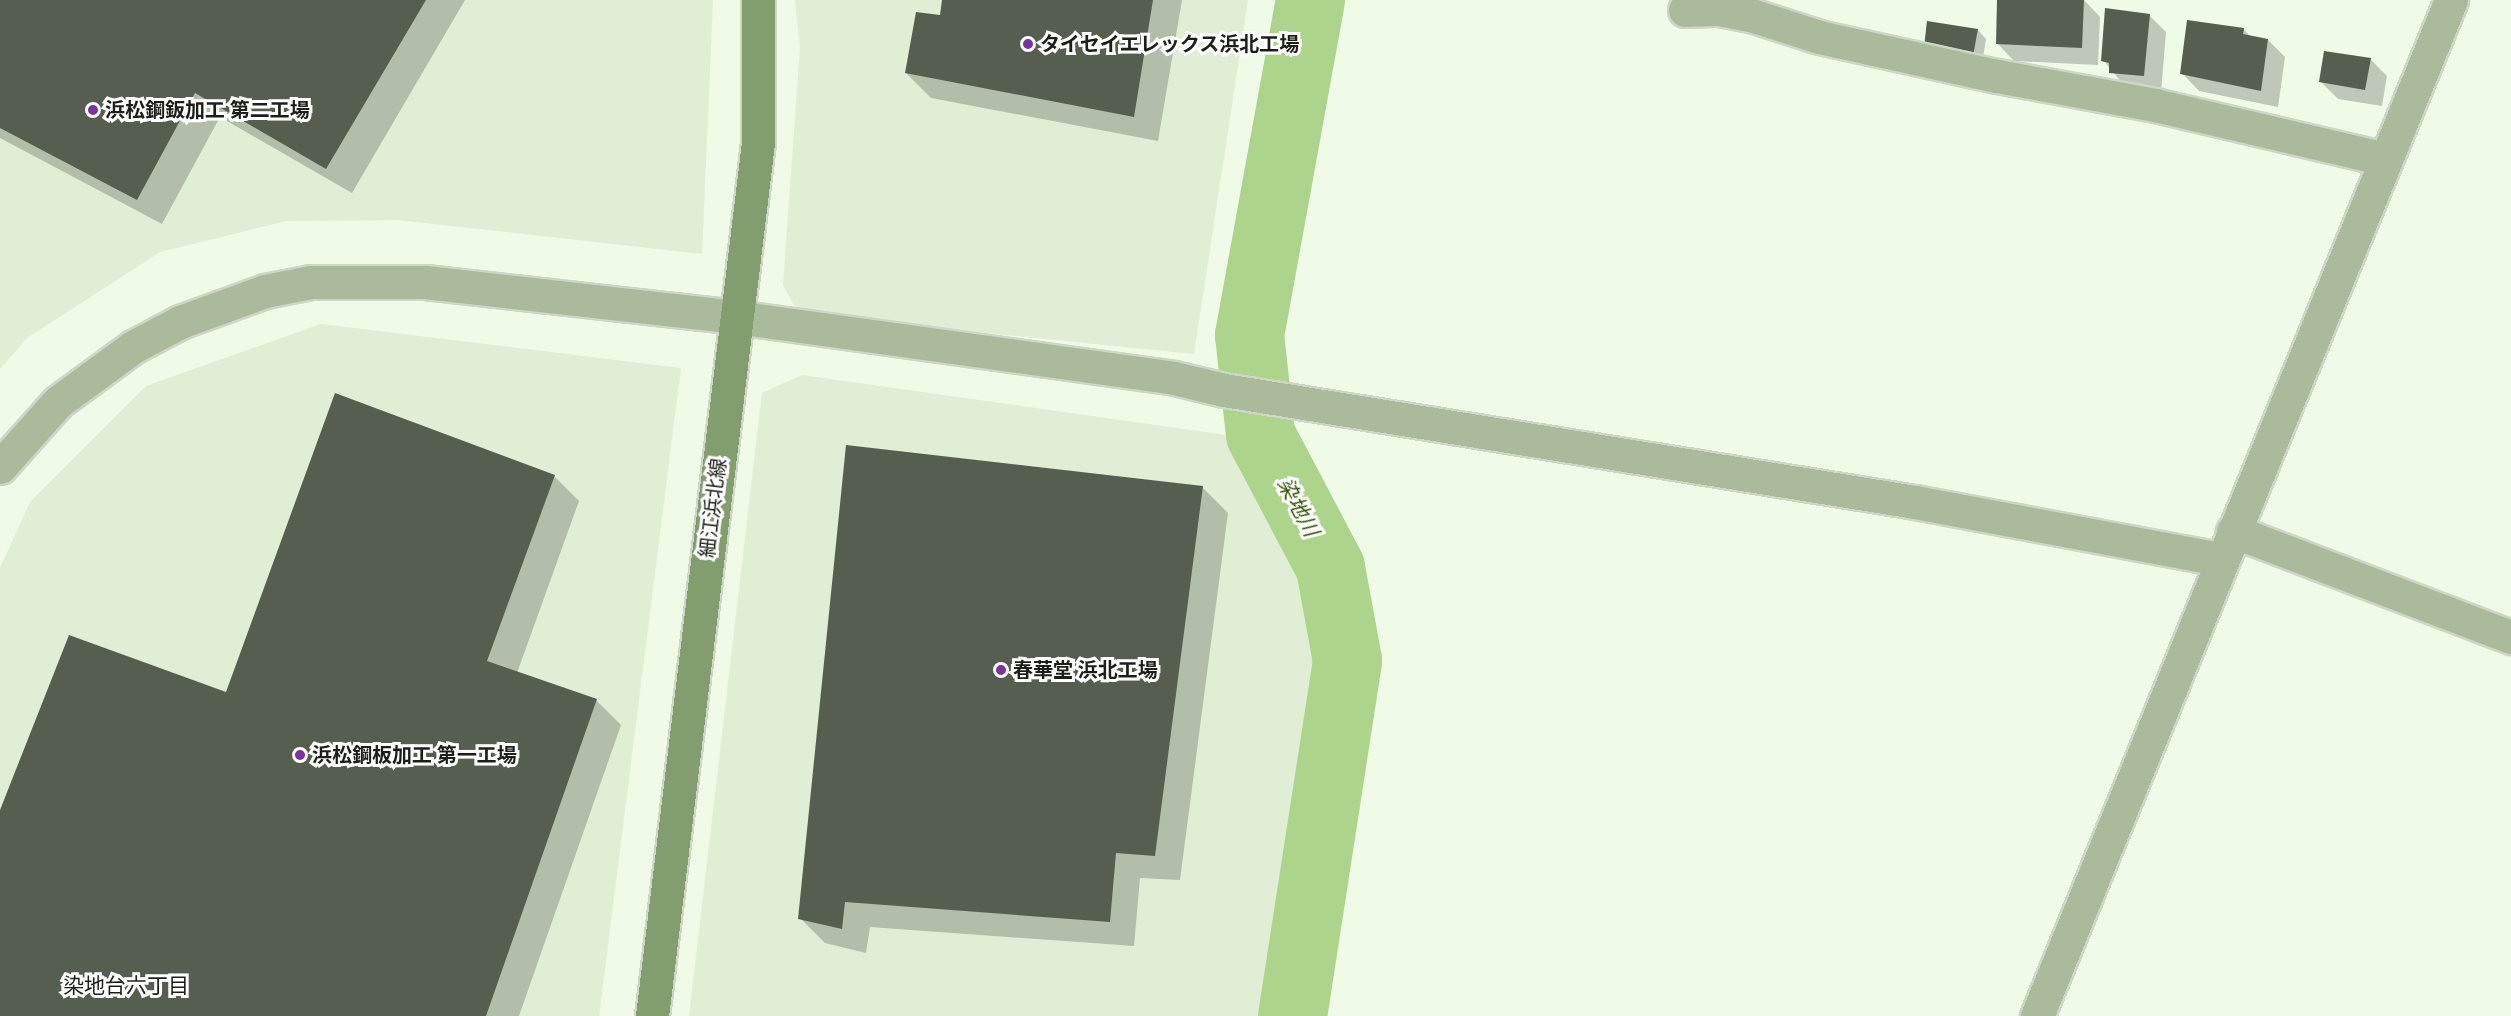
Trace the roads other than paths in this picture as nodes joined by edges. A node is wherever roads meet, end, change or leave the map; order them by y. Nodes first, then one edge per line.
1 (758, 0) edge
2 (2451, 0) edge
3 (1685, 10) dead end
4 (2386, 159) junction
5 (736, 317) junction
6 (0, 467) edge
7 (2227, 545) junction
8 (2511, 637) edge
9 (652, 1016) edge
10 (2037, 1016) edge

1 - 5 main road, 細江浜北線
2 - 4 street
3 - 4 street
4 - 7 street
5 - 6 street
5 - 7 street
5 - 9 main road, 細江浜北線
7 - 8 street
7 - 10 street

